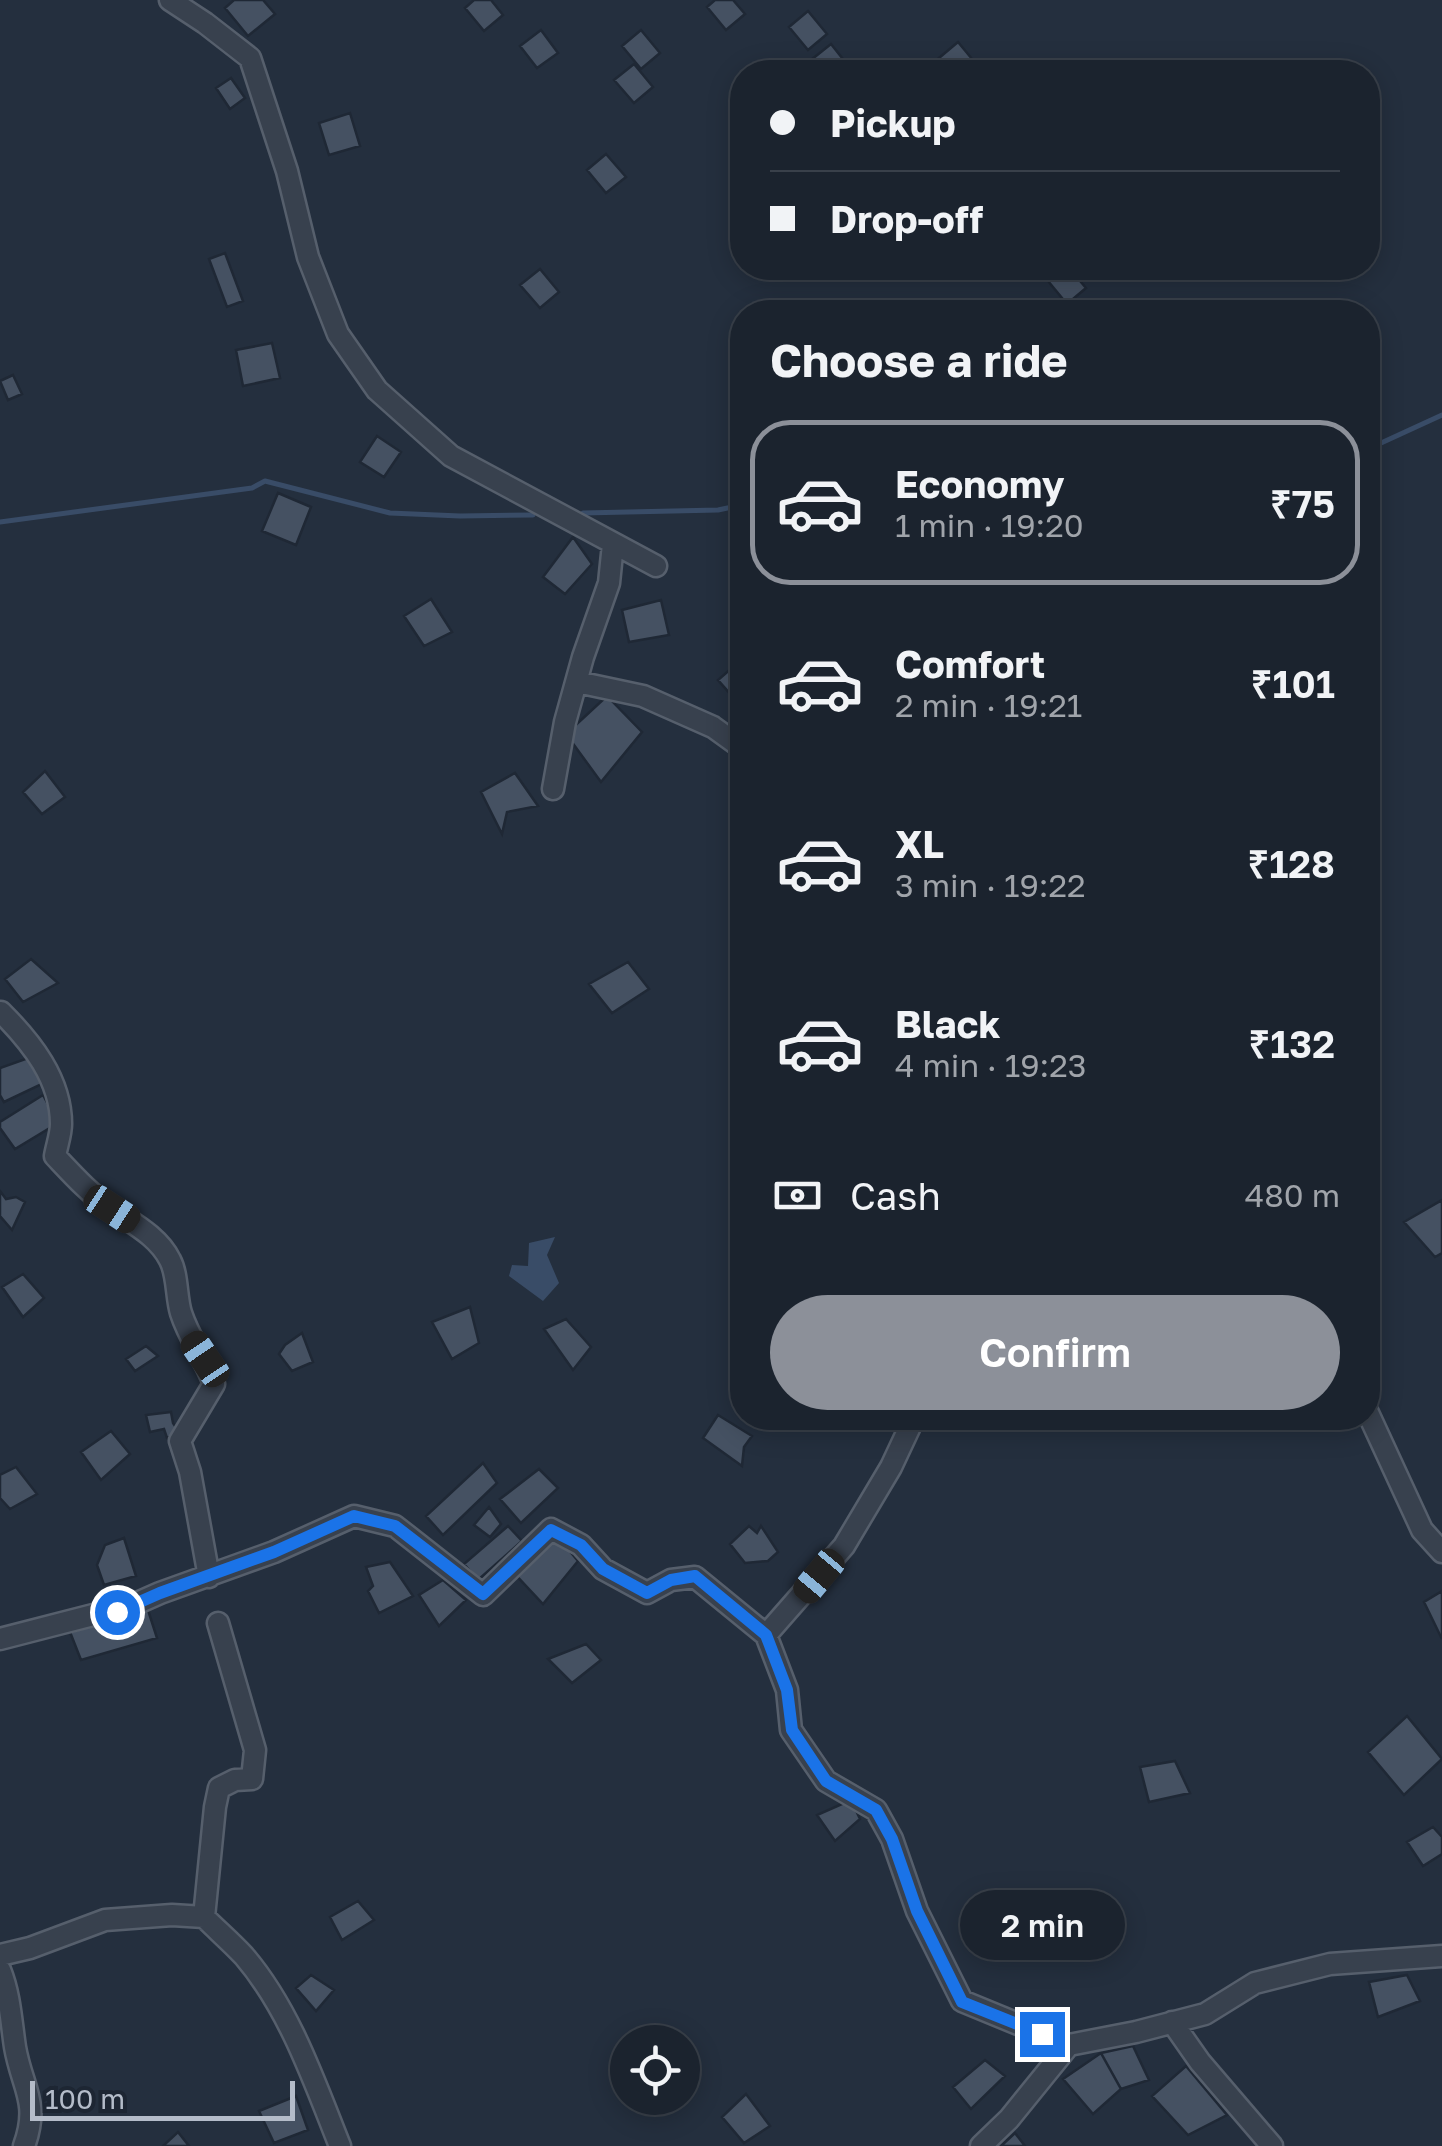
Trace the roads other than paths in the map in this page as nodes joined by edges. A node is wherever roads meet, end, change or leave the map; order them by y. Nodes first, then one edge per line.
1 (170, 0) edge
2 (613, 544) junction
3 (656, 566) dead end
4 (577, 682) junction
5 (730, 739) edge
6 (553, 790) dead end
7 (1, 1012) edge
8 (909, 1430) edge
9 (1376, 1430) edge
10 (1442, 1552) edge
11 (208, 1577) junction
12 (218, 1623) dead end
13 (766, 1635) junction
14 (0, 1639) edge
15 (204, 1917) junction
16 (0, 1955) edge
17 (1442, 1956) edge
18 (0, 1970) edge
19 (1172, 2022) junction
20 (1070, 2045) junction
21 (24, 2146) edge
22 (340, 2146) edge
23 (981, 2146) edge
24 (1272, 2146) edge

1 - 2 street
2 - 3 street
2 - 4 street
4 - 5 street
4 - 6 street
7 - 11 street
8 - 13 street
9 - 10 street
11 - 13 street
11 - 14 street
12 - 15 street
13 - 20 street
15 - 16 street
15 - 22 street
17 - 19 street
18 - 21 street
19 - 20 street
19 - 24 street
20 - 23 street

